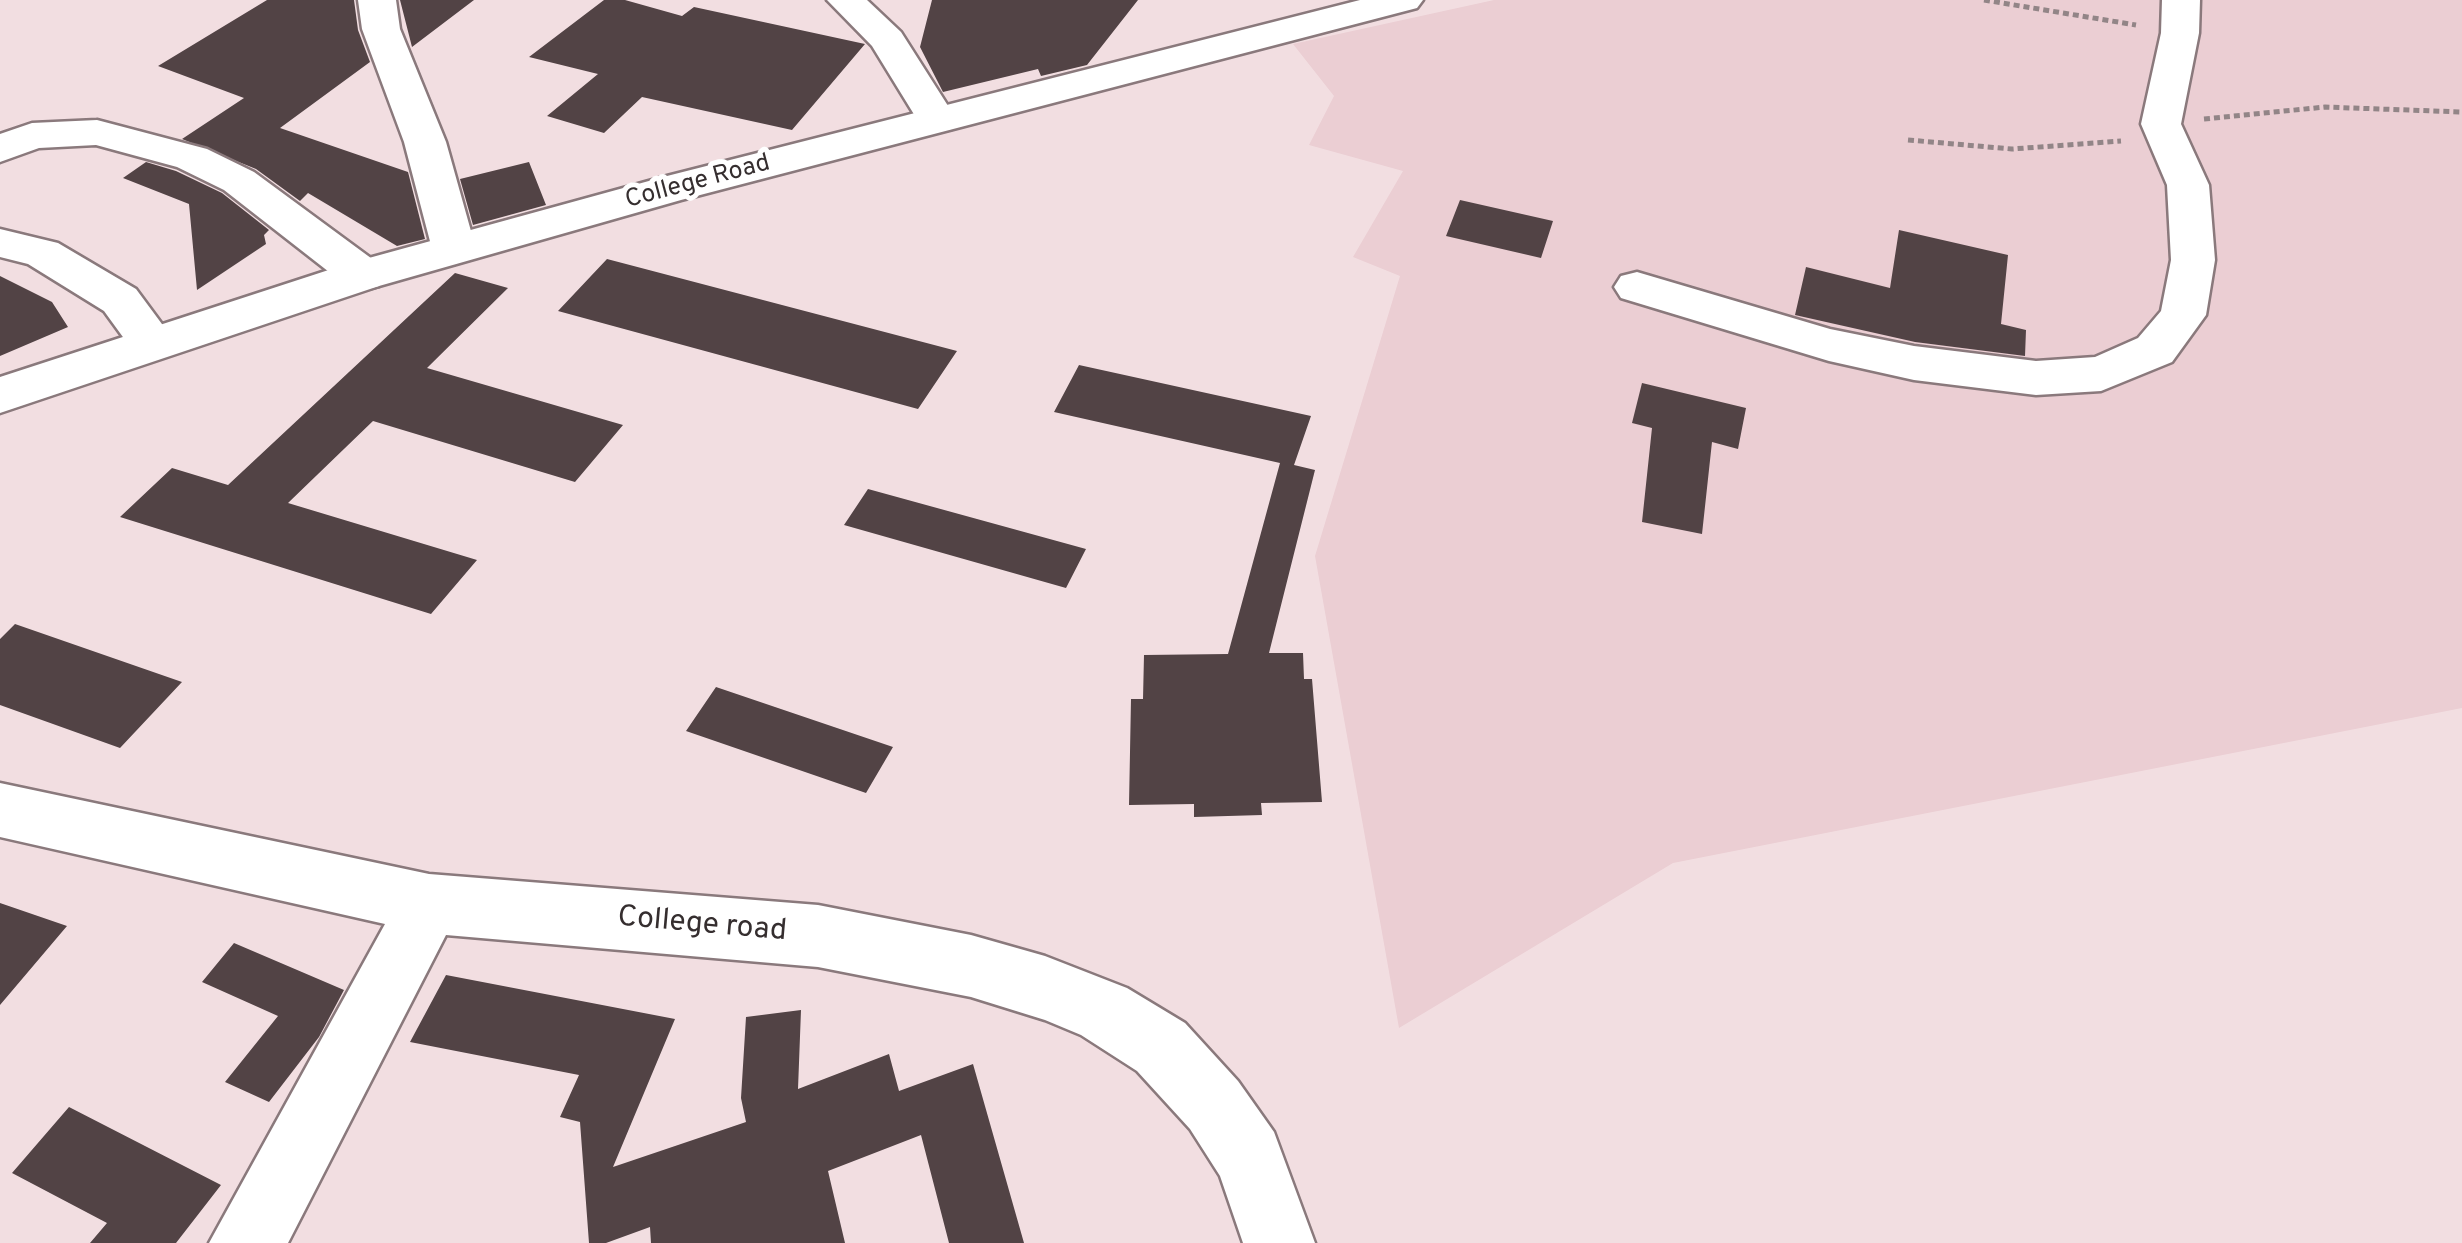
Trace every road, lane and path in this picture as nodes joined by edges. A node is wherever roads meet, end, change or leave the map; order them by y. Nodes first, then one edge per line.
1 (377, 0) edge
2 (846, 0) edge
3 (1404, 0) edge
4 (1984, 0) edge
5 (2181, 16) edge
6 (937, 120) junction
7 (0, 148) edge
8 (0, 242) edge
9 (454, 250) junction
10 (363, 274) junction
11 (1637, 288) dead end
12 (153, 342) junction
13 (0, 396) edge
14 (0, 810) edge
15 (428, 904) junction
16 (244, 1243) edge
17 (1279, 1243) edge

1 - 9 street
2 - 6 street
3 - 6 street, College Road
4 - 5 path
5 - 11 street
6 - 9 street, College Road
7 - 10 street
8 - 12 street
9 - 10 street, College Road
10 - 12 street, College Road
12 - 13 street, College Road
14 - 15 street, College road
15 - 16 street
15 - 17 street, College road

